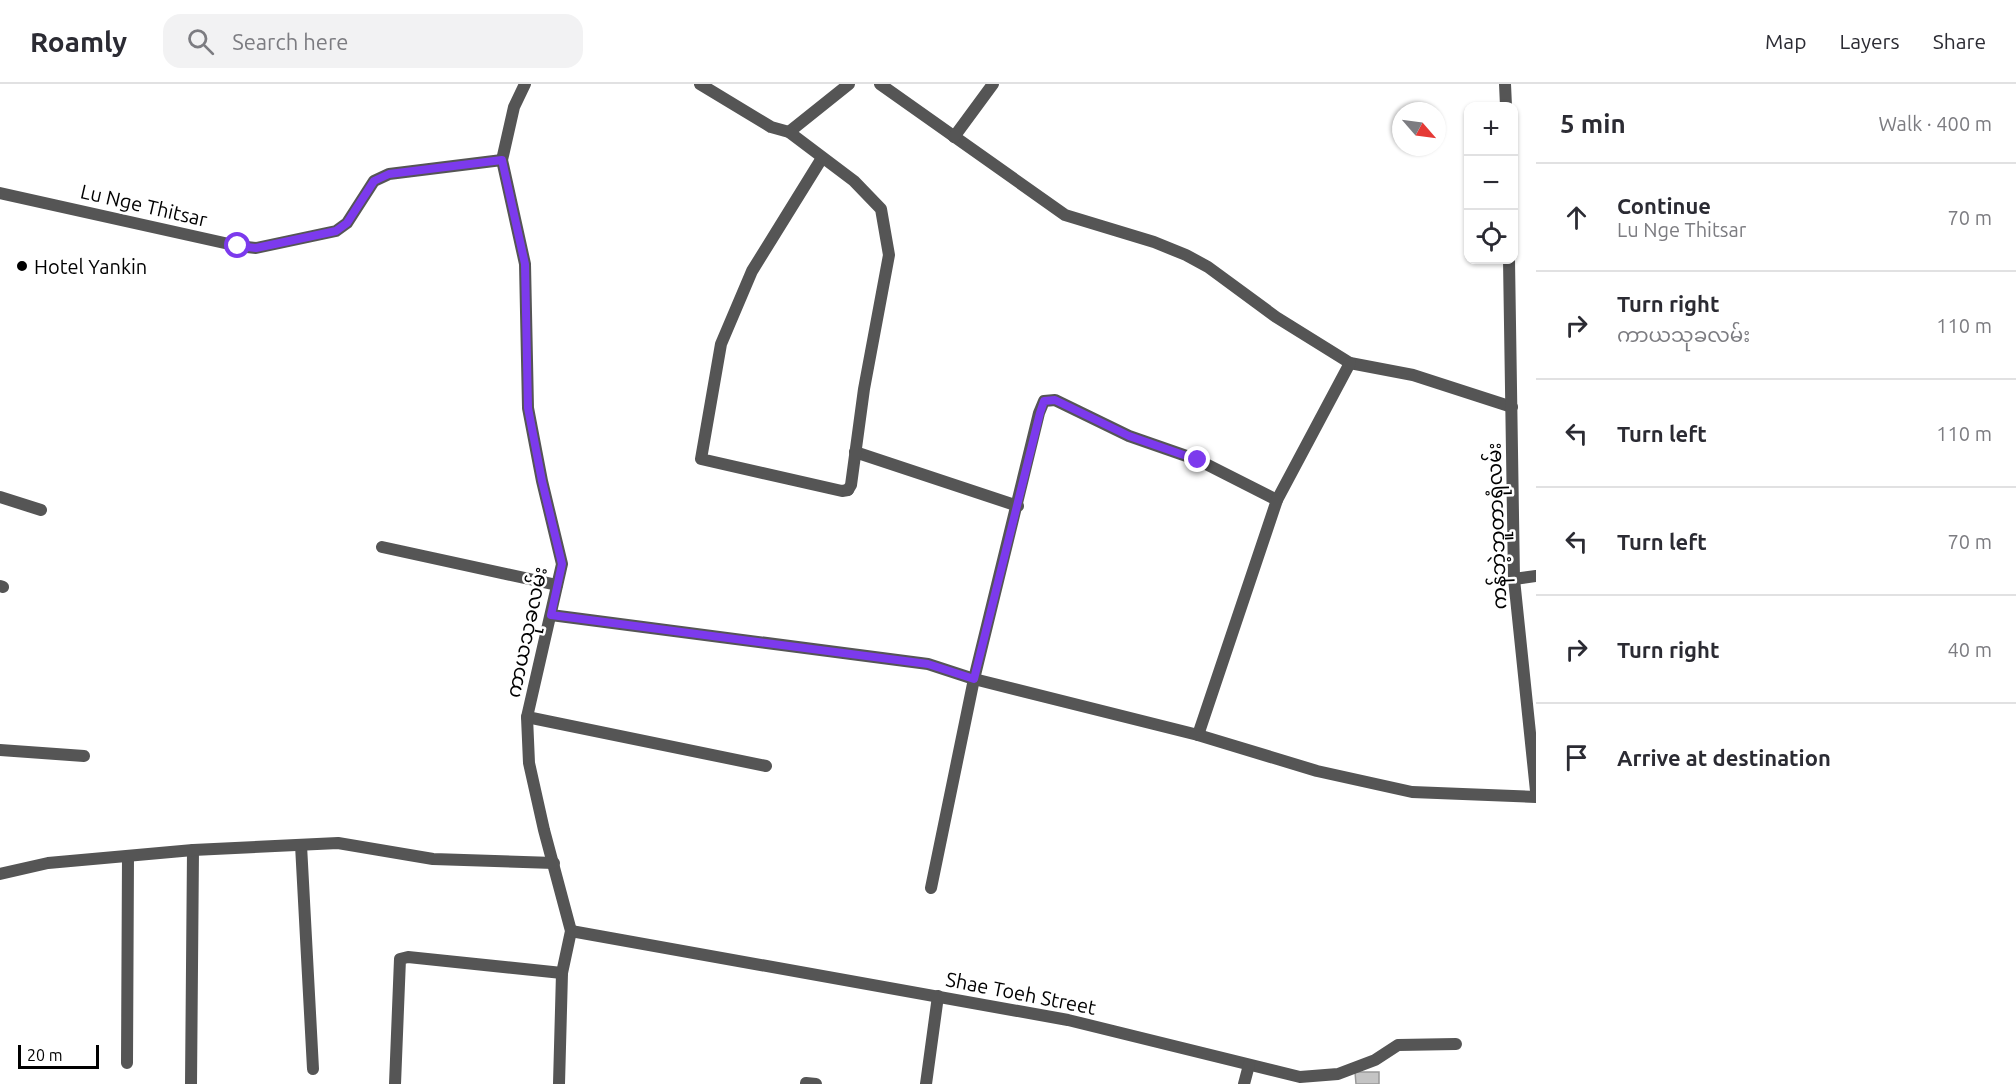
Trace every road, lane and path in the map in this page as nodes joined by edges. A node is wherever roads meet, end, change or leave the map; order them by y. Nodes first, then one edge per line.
1 (525, 84) edge
2 (700, 84) edge
3 (849, 84) edge
4 (880, 84) edge
5 (993, 84) edge
6 (1505, 84) edge
7 (1506, 102) edge
8 (789, 132) junction
9 (954, 137) junction
10 (822, 158) junction
11 (502, 160) junction
12 (0, 193) edge
13 (1509, 264) edge
14 (1350, 363) junction
15 (1512, 407) junction
16 (855, 452) junction
17 (0, 497) edge
18 (1277, 500) junction
19 (1017, 506) junction
20 (41, 510) dead end
21 (382, 547) dead end
22 (1536, 576) edge
23 (1514, 579) junction
24 (557, 585) junction
25 (551, 615) junction
26 (974, 679) junction
27 (527, 717) junction
28 (1198, 735) junction
29 (0, 750) edge
30 (84, 756) dead end
31 (766, 766) dead end
32 (1536, 791) edge
33 (1536, 798) edge
34 (301, 845) junction
35 (193, 850) junction
36 (128, 856) junction
37 (554, 863) junction
38 (0, 874) edge
39 (931, 888) dead end
40 (571, 931) junction
41 (562, 974) junction
42 (938, 996) junction
43 (1456, 1044) dead end
44 (127, 1063) dead end
45 (1250, 1065) junction
46 (313, 1069) dead end
47 (191, 1084) edge
48 (395, 1084) edge
49 (559, 1084) edge
50 (926, 1084) edge
51 (1244, 1084) edge

1 - 11 street, ကာယသုခလမ်း
2 - 8 street
3 - 8 street
4 - 9 street
5 - 9 street
6 - 7 street
8 - 10 street
9 - 14 street
10 - 16 street
10 - 16 street
11 - 12 street, Lu Nge Thitsar
11 - 24 street, ကာယသုခလမ်း
13 - 15 street, ကန်ဘဲ့ဘူတာရုံလမ်း
14 - 15 street
14 - 18 street
15 - 23 street, ကန်ဘဲ့ဘူတာရုံလမ်း
16 - 19 street
17 - 20 street
18 - 19 street
18 - 28 street
19 - 26 street
21 - 24 street
22 - 23 street
23 - 32 street, ကန်ဘဲ့ဘူတာရုံလမ်း
24 - 25 street, ကာယသုခလမ်း
25 - 26 street
25 - 27 street, ကာယသုခလမ်း
26 - 28 street
26 - 39 street
27 - 31 street
27 - 37 street, ကာယသုခလမ်း
28 - 33 street
29 - 30 street
34 - 35 street
34 - 37 street
34 - 46 street
35 - 36 street
35 - 47 street
36 - 38 street
36 - 44 street
37 - 40 street, ကာယသုခလမ်း
40 - 41 street, ကာယသုခလမ်း
40 - 42 street, Shae Toeh Street
41 - 48 street
41 - 49 street, ကာယသုခလမ်း
42 - 45 street, Shae Toeh Street
42 - 50 street
43 - 45 street, Shae Toeh Street
45 - 51 street

